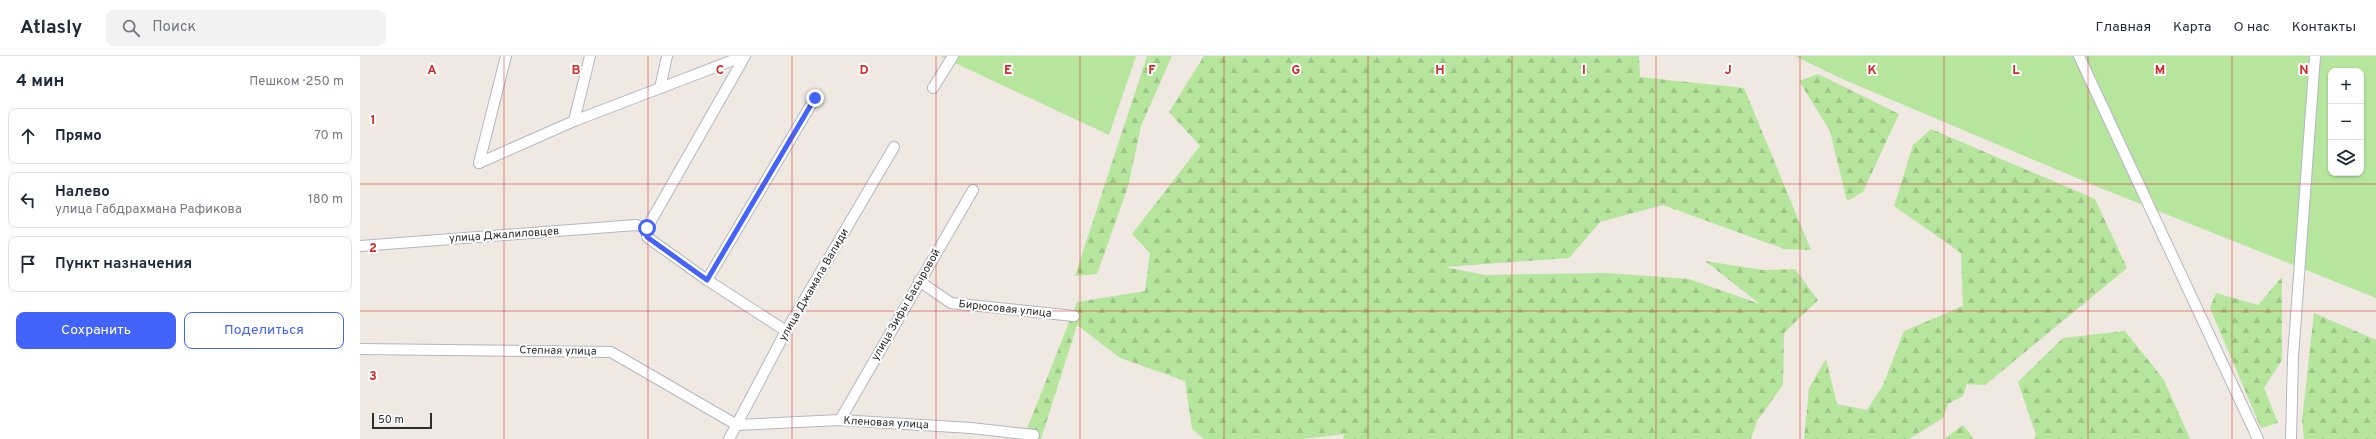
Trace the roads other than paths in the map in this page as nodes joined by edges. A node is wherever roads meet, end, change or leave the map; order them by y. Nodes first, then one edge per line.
1 (506, 56) edge
2 (590, 56) edge
3 (667, 56) edge
4 (744, 56) edge
5 (953, 56) edge
6 (2079, 56) edge
7 (2315, 56) edge
8 (660, 88) junction
9 (933, 88) dead end
10 (815, 98) dead end
11 (574, 121) junction
12 (894, 148) dead end
13 (972, 190) dead end
14 (647, 228) junction
15 (360, 246) edge
16 (707, 280) junction
17 (919, 281) junction
18 (1074, 316) dead end
19 (786, 331) junction
20 (360, 349) edge
21 (840, 420) junction
22 (737, 424) junction
23 (1034, 435) dead end
24 (729, 439) edge
25 (2258, 439) edge
26 (2291, 439) edge

1 - 11 street
2 - 11 street
3 - 8 street
4 - 8 street
4 - 14 street
5 - 9 street
6 - 25 street
7 - 26 street
8 - 11 street
10 - 16 street
12 - 19 street, улица Джамала Валиди
13 - 17 street, улица Зифы Басыровой
14 - 15 street, улица Джалиловцев
14 - 16 street
16 - 19 street
17 - 18 street, Бирюсовая улица
17 - 21 street, улица Зифы Басыровой
19 - 22 street, улица Джамала Валиди
20 - 22 street, Степная улица
21 - 22 street, Кленовая улица
21 - 23 street, Кленовая улица
22 - 24 street, улица Джамала Валиди

